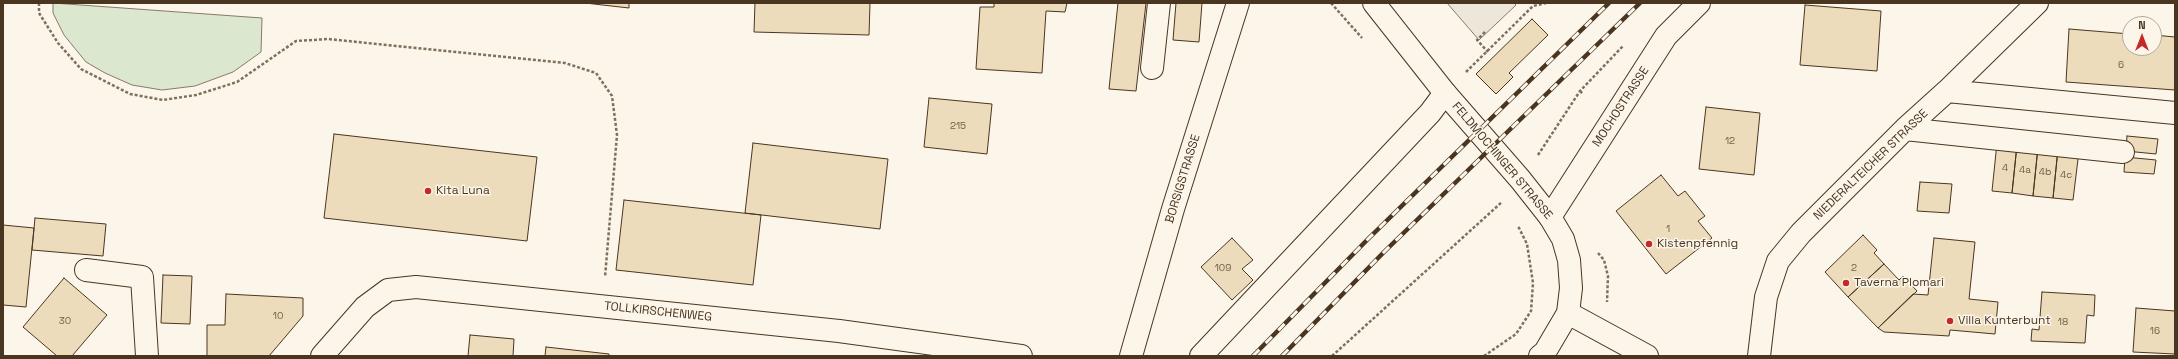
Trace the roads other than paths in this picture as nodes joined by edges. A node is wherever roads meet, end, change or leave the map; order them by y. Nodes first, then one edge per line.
1 (1159, 3) edge
2 (1238, 3) edge
3 (1374, 3) edge
4 (1699, 3) edge
5 (2037, 3) edge
6 (1152, 68) dead end
7 (1947, 91) junction
8 (1445, 93) junction
9 (2175, 113) edge
10 (1905, 130) junction
11 (2123, 152) dead end
12 (1550, 217) junction
13 (86, 270) dead end
14 (1568, 314) junction
15 (147, 356) edge
16 (322, 356) edge
17 (1021, 356) edge
18 (1131, 356) edge
19 (1201, 356) edge
20 (1540, 356) edge
21 (1647, 356) edge
22 (1759, 356) edge

1 - 6 street
2 - 18 street, BORSIGSTRASSE
3 - 8 street, FELDMOCHINGER STRASSE
4 - 12 street, MOCHOSTRASSE
5 - 7 street, NIEDERALTEICHER STRASSE
7 - 9 street
7 - 10 street, NIEDERALTEICHER STRASSE
8 - 12 street, FELDMOCHINGER STRASSE
8 - 19 street
10 - 11 street
10 - 22 street, NIEDERALTEICHER STRASSE
12 - 14 street, FELDMOCHINGER STRASSE
13 - 15 street
14 - 20 street, FELDMOCHINGER STRASSE
14 - 21 street
16 - 17 street, TOLLKIRSCHENWEG

